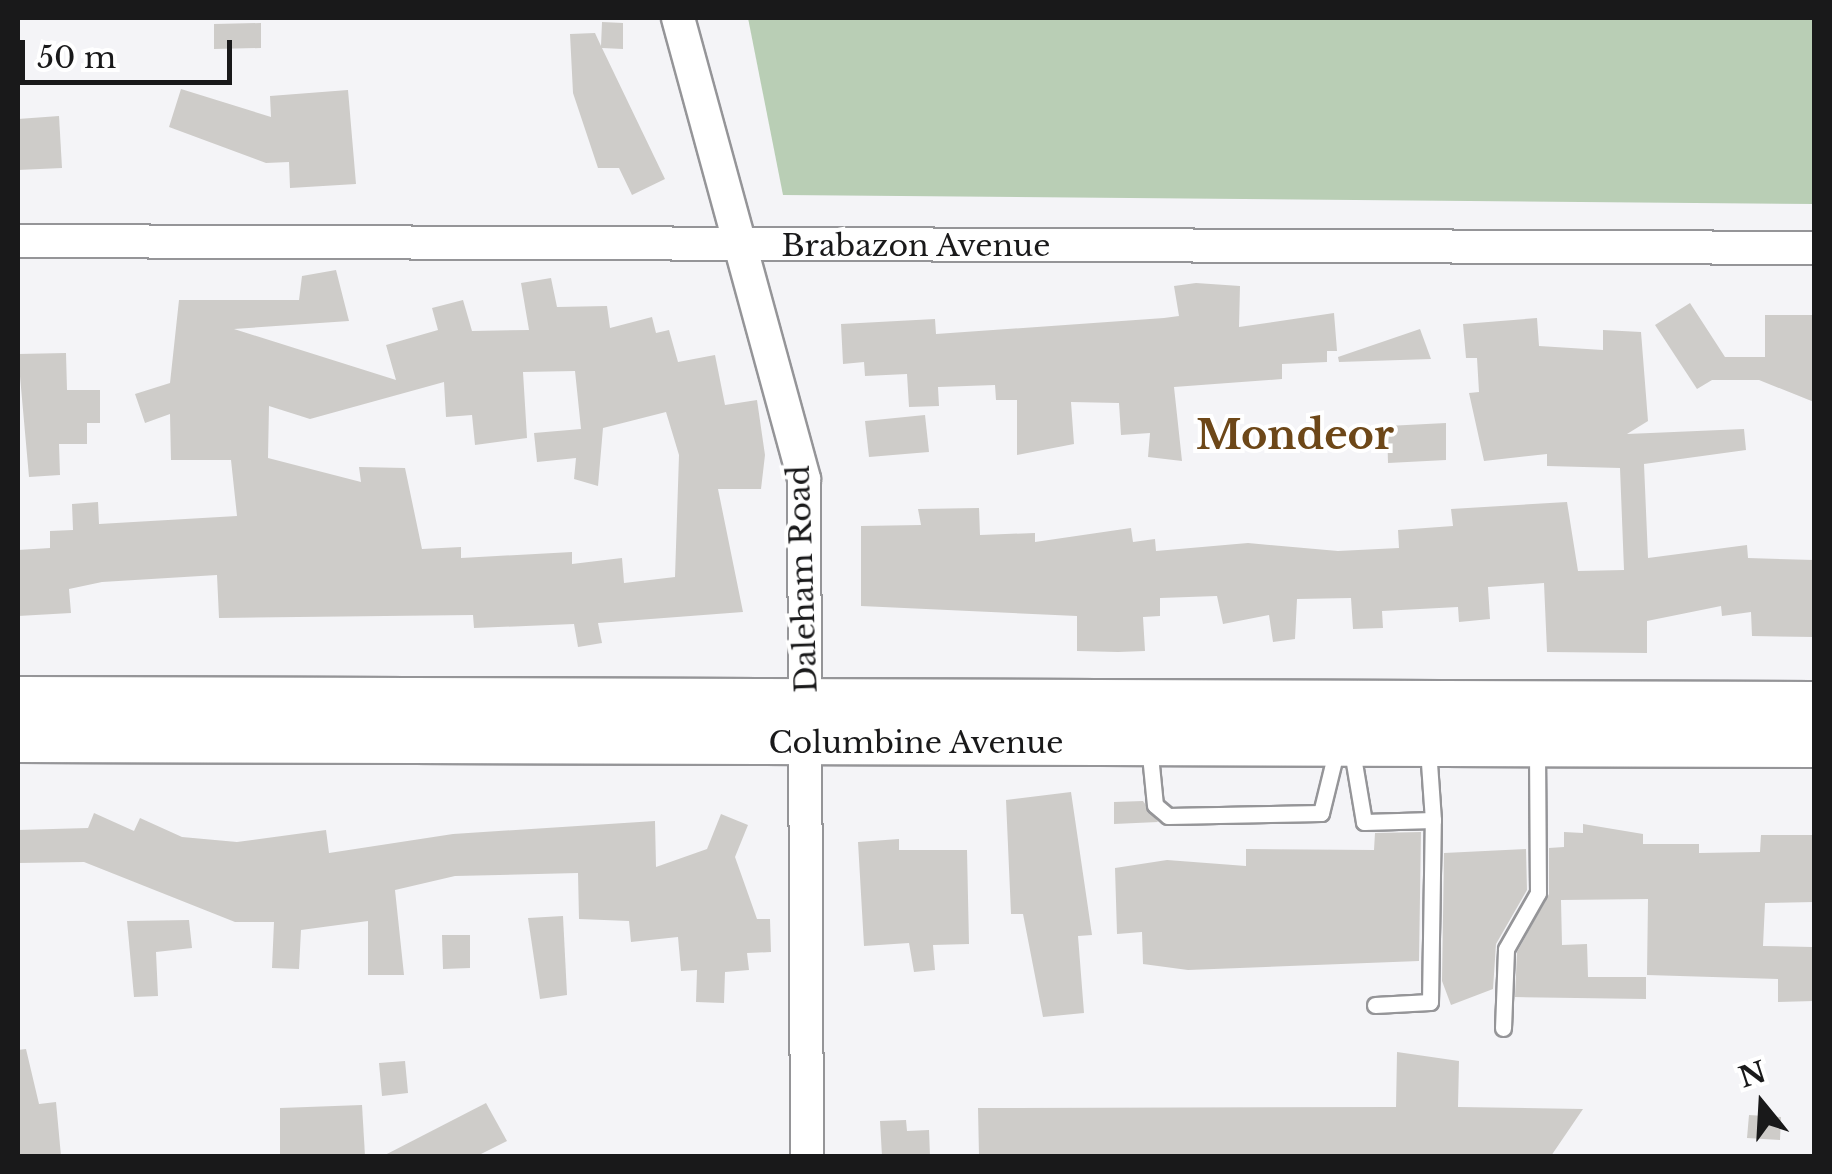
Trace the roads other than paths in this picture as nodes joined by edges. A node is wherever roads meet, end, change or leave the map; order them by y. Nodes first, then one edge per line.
1 (678, 18) edge
2 (18, 240) edge
3 (743, 246) junction
4 (1814, 248) edge
5 (18, 698) edge
6 (223, 719) junction
7 (807, 722) junction
8 (1802, 724) edge
9 (1326, 734) junction
10 (18, 739) edge
11 (1428, 744) junction
12 (1537, 744) junction
13 (1149, 745) junction
14 (1433, 820) junction
15 (1376, 1005) dead end
16 (1503, 1028) dead end
17 (807, 1156) edge

1 - 3 street, Daleham Road
2 - 3 street, Brabazon Avenue
3 - 4 street, Brabazon Avenue
3 - 7 street, Daleham Road
5 - 6 main road, Columbine Avenue
6 - 7 main road, Columbine Avenue
6 - 10 main road, Columbine Avenue
7 - 9 main road, Columbine Avenue
7 - 13 main road, Columbine Avenue
7 - 17 street, Daleham Road
8 - 9 main road, Columbine Avenue
8 - 12 main road, Columbine Avenue
9 - 11 main road, Columbine Avenue
9 - 13 main road, Columbine Avenue
9 - 13 lane
9 - 14 lane
11 - 12 main road, Columbine Avenue
11 - 14 lane
12 - 16 lane
14 - 15 lane

